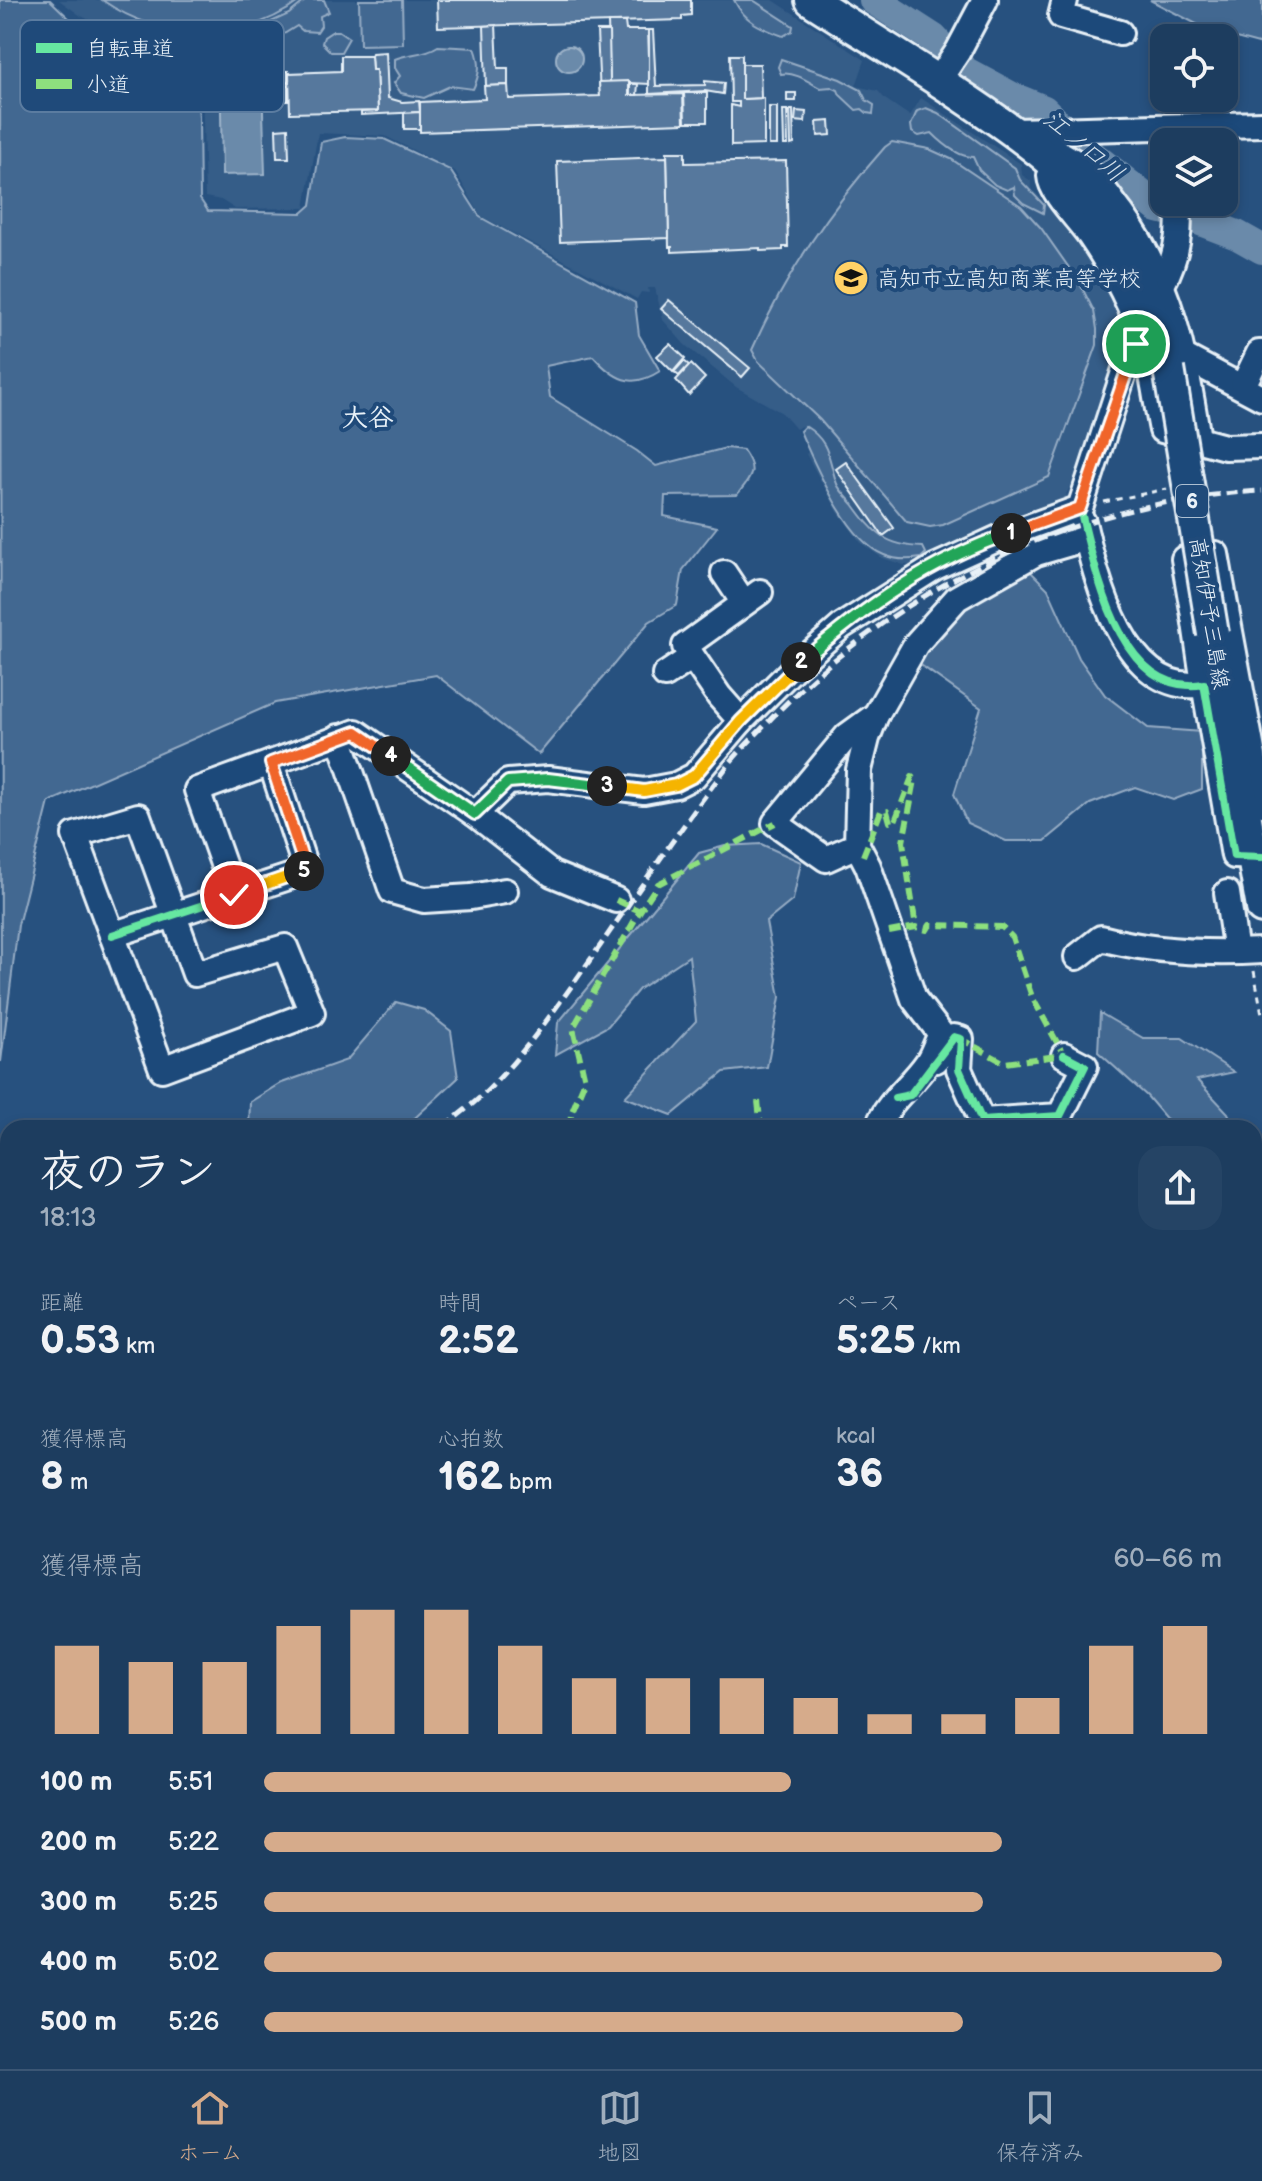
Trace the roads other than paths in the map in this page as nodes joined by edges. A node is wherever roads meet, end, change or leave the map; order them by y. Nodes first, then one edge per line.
1 (811, 0) edge
2 (985, 0) edge
3 (1065, 0) edge
4 (1120, 33) dead end
5 (949, 65) junction
6 (1262, 124) edge
7 (1228, 128) edge
8 (1150, 137) edge
9 (1059, 145) junction
10 (1178, 216) edge
11 (1162, 285) junction
12 (1138, 329) junction
13 (1262, 353) edge
14 (1177, 363) junction
15 (1252, 392) edge
16 (1198, 439) junction
17 (1262, 446) edge
18 (1080, 508) junction
19 (1087, 538) junction
20 (1216, 554) dead end
21 (1184, 559) dead end
22 (724, 573) dead end
23 (1211, 620) junction
24 (692, 657) junction
25 (665, 675) dead end
26 (1204, 684) junction
27 (876, 715) junction
28 (741, 721) junction
29 (1254, 723) edge
30 (339, 737) junction
31 (271, 763) junction
32 (1262, 804) edge
33 (475, 814) junction
34 (857, 845) junction
35 (1257, 857) edge
36 (505, 891) dead end
37 (1227, 893) dead end
38 (234, 895) junction
39 (616, 900) dead end
40 (1262, 908) edge
41 (174, 915) junction
42 (112, 935) junction
43 (1262, 951) edge
44 (1236, 952) junction
45 (1077, 957) dead end
46 (1064, 1055) dead end
47 (895, 1098) junction
48 (880, 1120) edge
49 (982, 1120) edge
50 (998, 1120) edge

1 - 5 main road, 高知伊予三島線 / 6
2 - 5 street
3 - 4 street
5 - 9 main road, 高知伊予三島線 / 6
6 - 7 street
8 - 9 street
9 - 11 street
9 - 12 street
9 - 14 main road, 高知伊予三島線 / 6
10 - 11 street
11 - 14 street
12 - 16 street
12 - 18 street
13 - 15 street
14 - 15 street
14 - 16 street
14 - 23 main road, 高知伊予三島線 / 6, bridge
16 - 17 street
18 - 19 street
18 - 28 street
19 - 26 street
19 - 27 street
20 - 23 street
21 - 23 street
22 - 24 street
23 - 26 street
23 - 29 street
23 - 35 main road, 高知伊予三島線 / 6
24 - 25 street
24 - 28 street
26 - 35 street
27 - 34 street
27 - 34 street
28 - 33 street
29 - 32 street
30 - 31 street
30 - 33 street
30 - 36 street
31 - 38 street
31 - 38 street
33 - 39 street
34 - 47 street
35 - 40 main road, 高知伊予三島線 / 6
37 - 44 street
38 - 41 street
41 - 42 street
41 - 42 street
41 - 42 street
43 - 44 street
44 - 45 street
46 - 50 street
47 - 48 street
47 - 49 street

